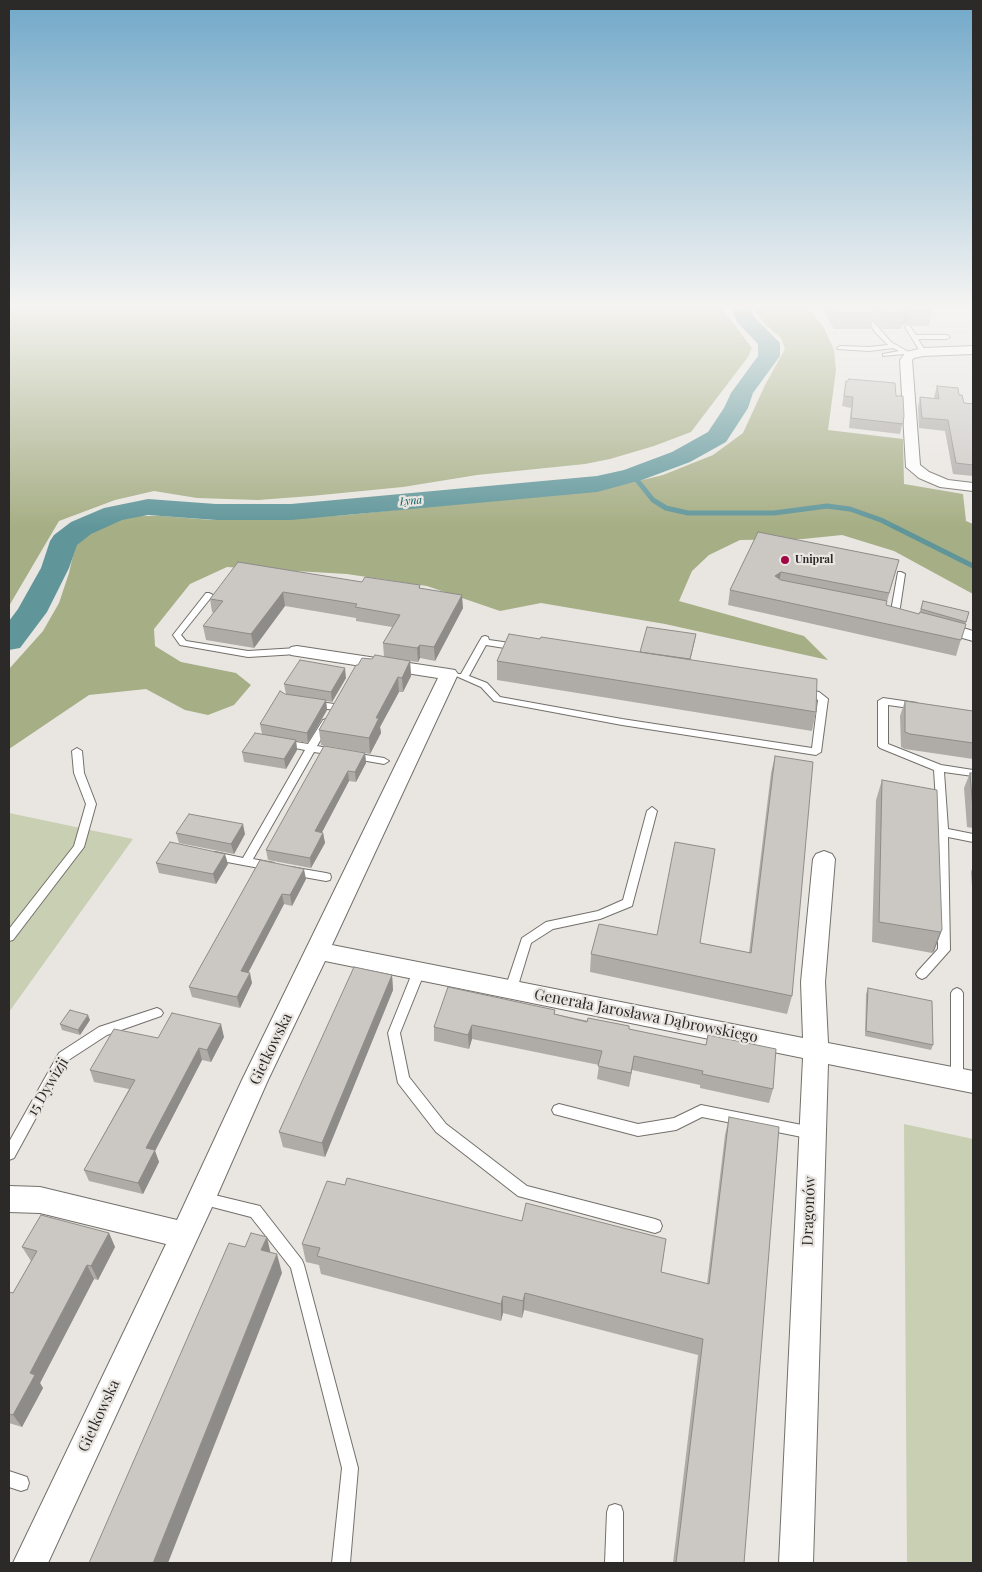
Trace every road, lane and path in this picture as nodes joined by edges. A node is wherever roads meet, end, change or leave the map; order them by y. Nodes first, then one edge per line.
1 (907, 381) edge
2 (973, 487) edge
3 (901, 574) edge
4 (209, 595) dead end
5 (890, 613) joint
6 (973, 636) edge
7 (529, 649) edge
8 (297, 651) joint
9 (457, 676) junction
10 (797, 691) edge
11 (306, 702) edge
12 (928, 708) edge
13 (276, 742) edge
14 (311, 748) junction
15 (77, 751) dead end
16 (384, 761) dead end
17 (939, 768) junction
18 (973, 773) edge
19 (652, 811) dead end
20 (942, 832) junction
21 (973, 838) edge
22 (207, 854) edge
23 (824, 860) dead end
24 (246, 862) junction
25 (326, 878) dead end
26 (9, 937) edge
27 (318, 951) junction
28 (419, 971) junction
29 (922, 974) dead end
30 (511, 989) junction
31 (957, 993) dead end
32 (156, 1013) dead end
33 (816, 1050) junction
34 (965, 1080) edge
35 (559, 1110) dead end
36 (812, 1133) junction
37 (9, 1154) edge
38 (202, 1198) junction
39 (9, 1199) edge
40 (655, 1226) dead end
41 (184, 1235) junction
42 (615, 1512) dead end
43 (30, 1563) edge
44 (341, 1563) edge
45 (614, 1563) edge
46 (796, 1563) edge

1 - 2 street
3 - 5 lane
4 - 8 lane
5 - 6 street
7 - 9 lane
8 - 9 street
9 - 10 lane
9 - 27 street, Gietkowska
11 - 14 lane
12 - 17 lane
13 - 14 lane
14 - 16 lane
14 - 24 lane
15 - 26 lane
17 - 18 lane
17 - 20 lane
19 - 30 lane
20 - 21 lane
20 - 29 lane
22 - 24 lane
23 - 33 street, Dragonów
24 - 25 lane
27 - 28 street, Generała Jarosława Dąbrowskiego
27 - 38 street, Gietkowska
28 - 30 street, Generała Jarosława Dąbrowskiego
28 - 40 lane
30 - 33 street, Generała Jarosława Dąbrowskiego
31 - 34 lane
32 - 37 lane, 15 Dywizji
33 - 34 street, Generała Jarosława Dąbrowskiego
33 - 36 street, Dragonów
35 - 36 lane
36 - 46 street, Dragonów
38 - 41 street, Gietkowska
38 - 44 lane
39 - 41 street
41 - 43 street, Gietkowska
42 - 45 lane

